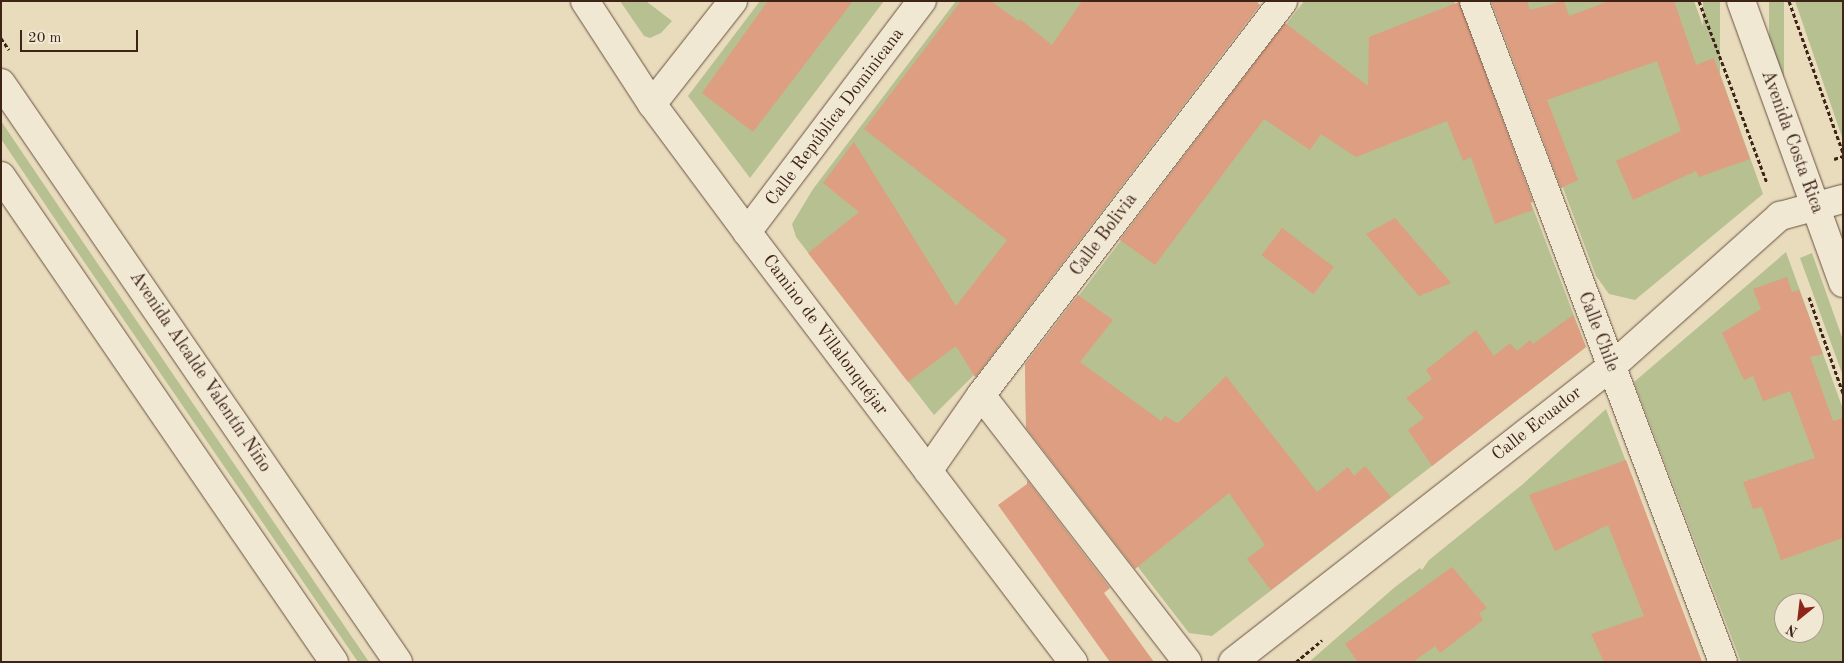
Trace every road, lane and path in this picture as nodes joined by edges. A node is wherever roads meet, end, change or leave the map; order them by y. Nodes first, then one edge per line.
1 (585, 1) edge
2 (733, 1) edge
3 (922, 1) edge
4 (1282, 1) edge
5 (1474, 1) edge
6 (1699, 1) edge
7 (1741, 1) edge
8 (1789, 1) edge
9 (1, 83) edge
10 (652, 104) junction
11 (1843, 153) edge
12 (1, 176) edge
13 (1769, 187) dead end
14 (1843, 199) edge
15 (1816, 208) junction
16 (747, 232) junction
17 (1843, 284) edge
18 (1807, 292) dead end
19 (1611, 367) junction
20 (1843, 393) edge
21 (981, 395) junction
22 (928, 471) junction
23 (334, 662) edge
24 (398, 662) edge
25 (1073, 662) edge
26 (1188, 662) edge
27 (1234, 662) edge
28 (1723, 662) edge

1 - 10 street, Camino de Villalonquéjar
2 - 10 street
3 - 16 street, Calle República Dominicana
4 - 21 street, Calle Bolivia
5 - 19 street, Calle Chile
6 - 13 path
7 - 15 street, Avenida Costa Rica
8 - 11 path
9 - 24 street, Avenida Alcalde Valentín Niño
10 - 16 street, Camino de Villalonquéjar
12 - 23 street
14 - 15 street, Calle Ecuador
15 - 17 street, Avenida Costa Rica
15 - 19 street, Calle Ecuador
16 - 22 street, Camino de Villalonquéjar
18 - 20 path
19 - 27 street, Calle Ecuador
19 - 28 street, Calle Chile
21 - 22 street, Calle Bolivia
21 - 26 street
22 - 25 street, Camino de Villalonquéjar

